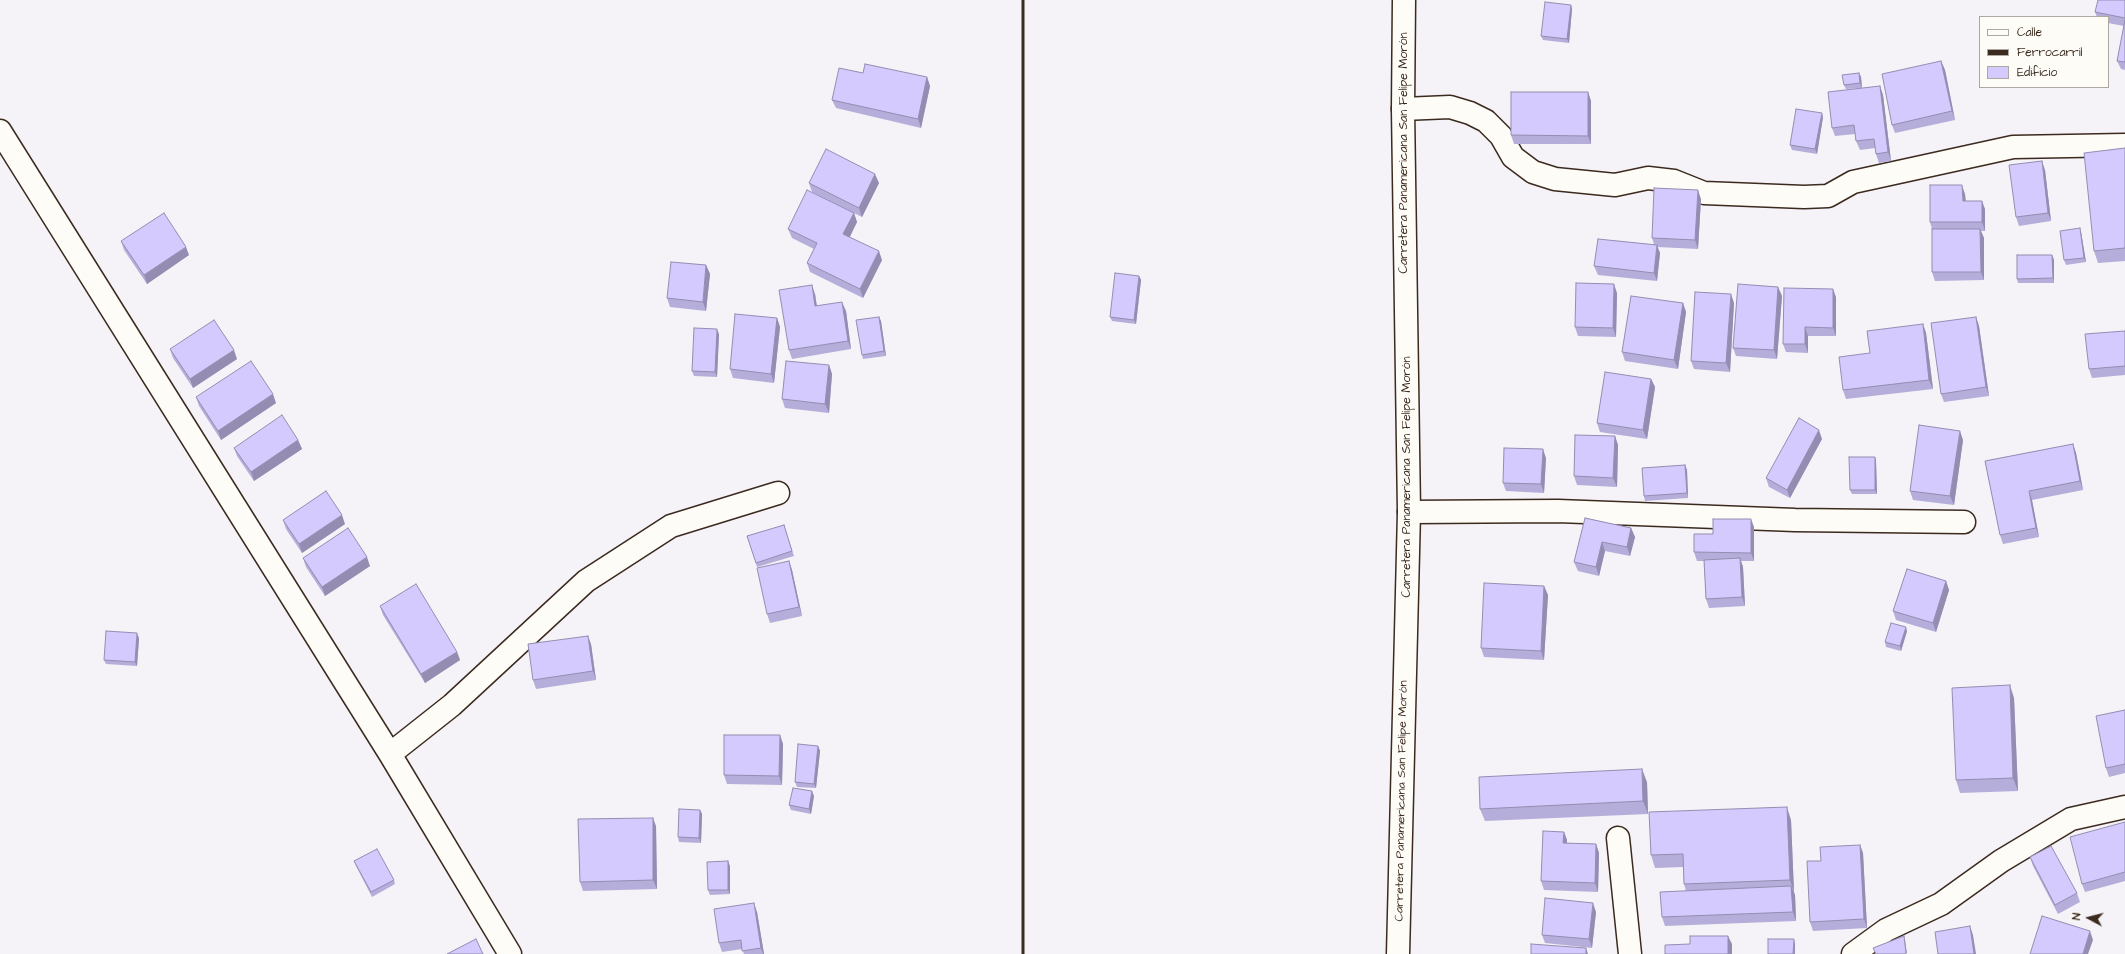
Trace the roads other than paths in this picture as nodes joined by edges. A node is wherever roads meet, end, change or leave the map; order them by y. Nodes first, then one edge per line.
1 (1404, 0) edge
2 (1403, 109) junction
3 (0, 131) edge
4 (2125, 146) edge
5 (778, 493) dead end
6 (1409, 512) junction
7 (1964, 522) dead end
8 (390, 754) junction
9 (2125, 807) edge
10 (1618, 838) dead end
11 (510, 954) edge
12 (1398, 954) edge
13 (1630, 954) edge
14 (1853, 954) edge

1 - 2 street, Carretera Panamericana San Felipe Morón
2 - 4 street
2 - 6 street, Carretera Panamericana San Felipe Morón
3 - 8 street
5 - 8 street
6 - 7 street
6 - 12 street, Carretera Panamericana San Felipe Morón
8 - 11 street
9 - 14 street
10 - 13 street

